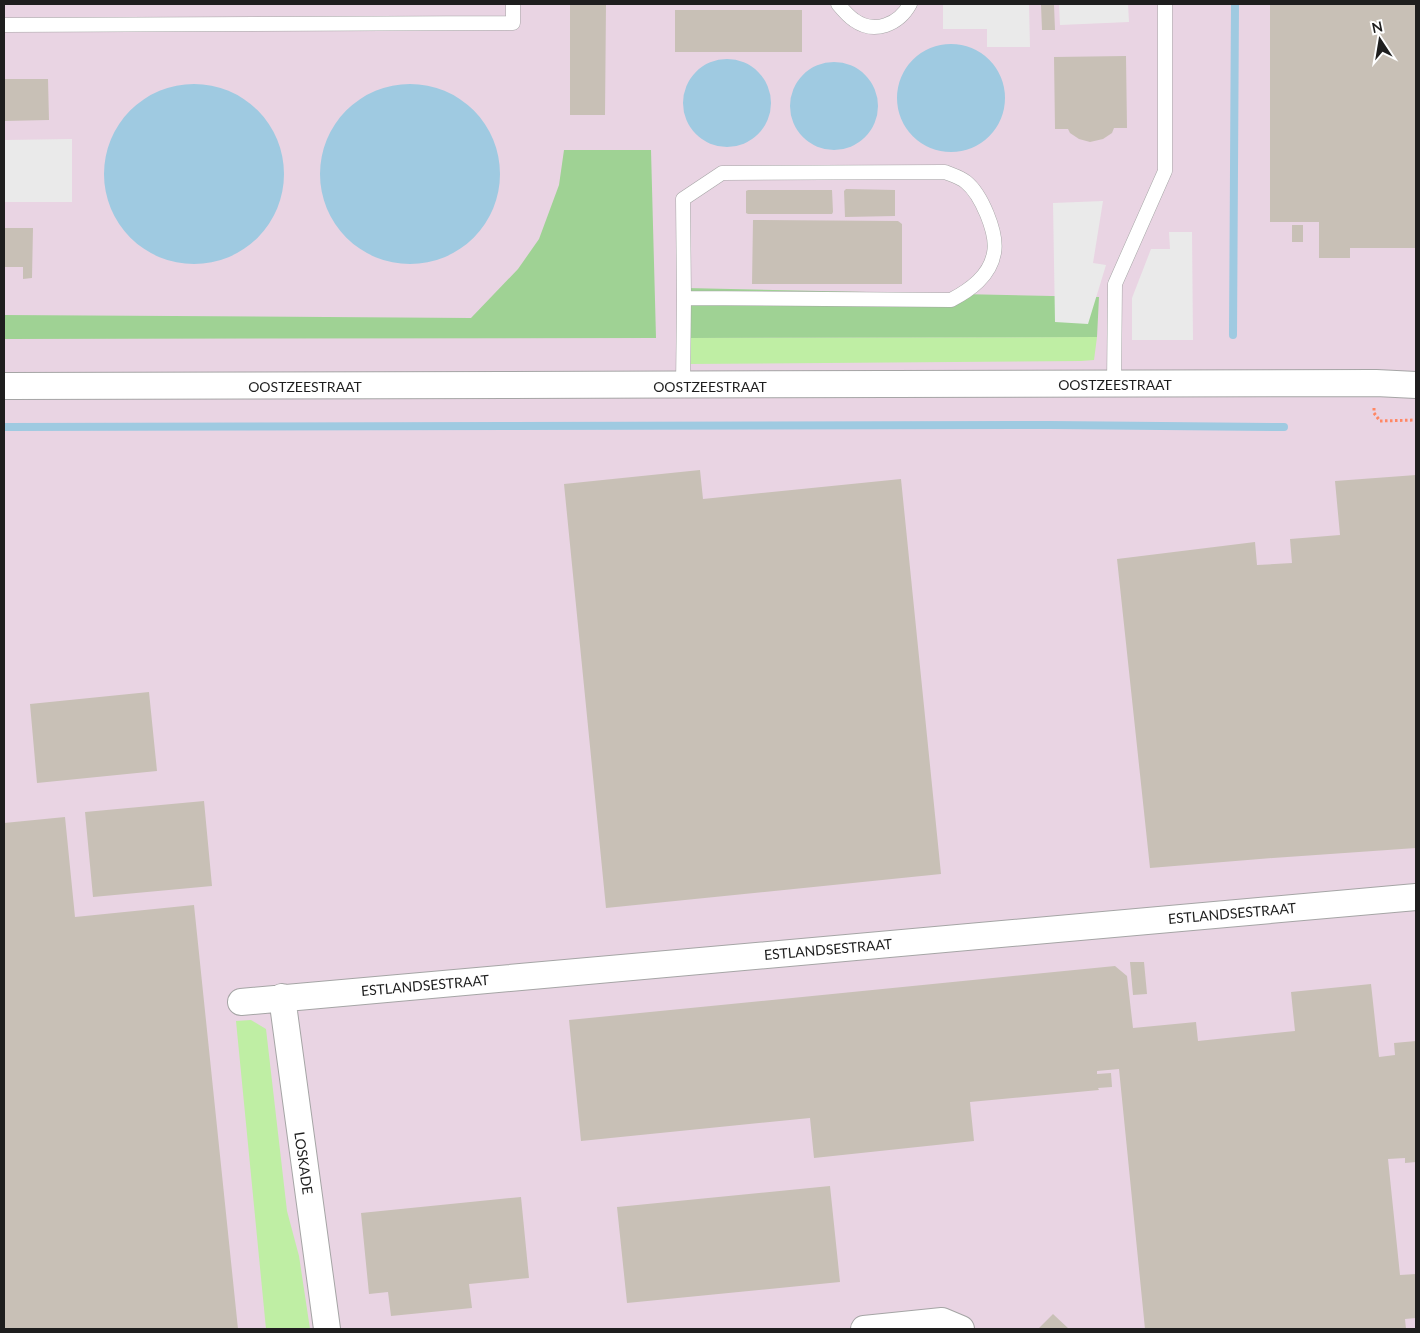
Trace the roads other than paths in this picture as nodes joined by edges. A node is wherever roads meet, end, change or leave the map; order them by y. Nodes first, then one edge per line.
1 (514, 4) edge
2 (838, 4) edge
3 (910, 4) edge
4 (1165, 4) edge
5 (4, 25) edge
6 (684, 298) junction
7 (1114, 384) junction
8 (1416, 385) edge
9 (4, 386) edge
10 (683, 386) junction
11 (1416, 897) edge
12 (282, 997) junction
13 (241, 1002) dead end
14 (327, 1329) edge
15 (864, 1329) edge
16 (961, 1329) edge

1 - 5 lane
2 - 3 lane
4 - 7 lane
6 - 6 lane
6 - 10 lane
7 - 8 street, OOSTZEESTRAAT
7 - 10 street, OOSTZEESTRAAT
9 - 10 street, OOSTZEESTRAAT
11 - 12 street, ESTLANDSESTRAAT
12 - 13 street, ESTLANDSESTRAAT
12 - 14 street, LOSKADE
15 - 16 street

